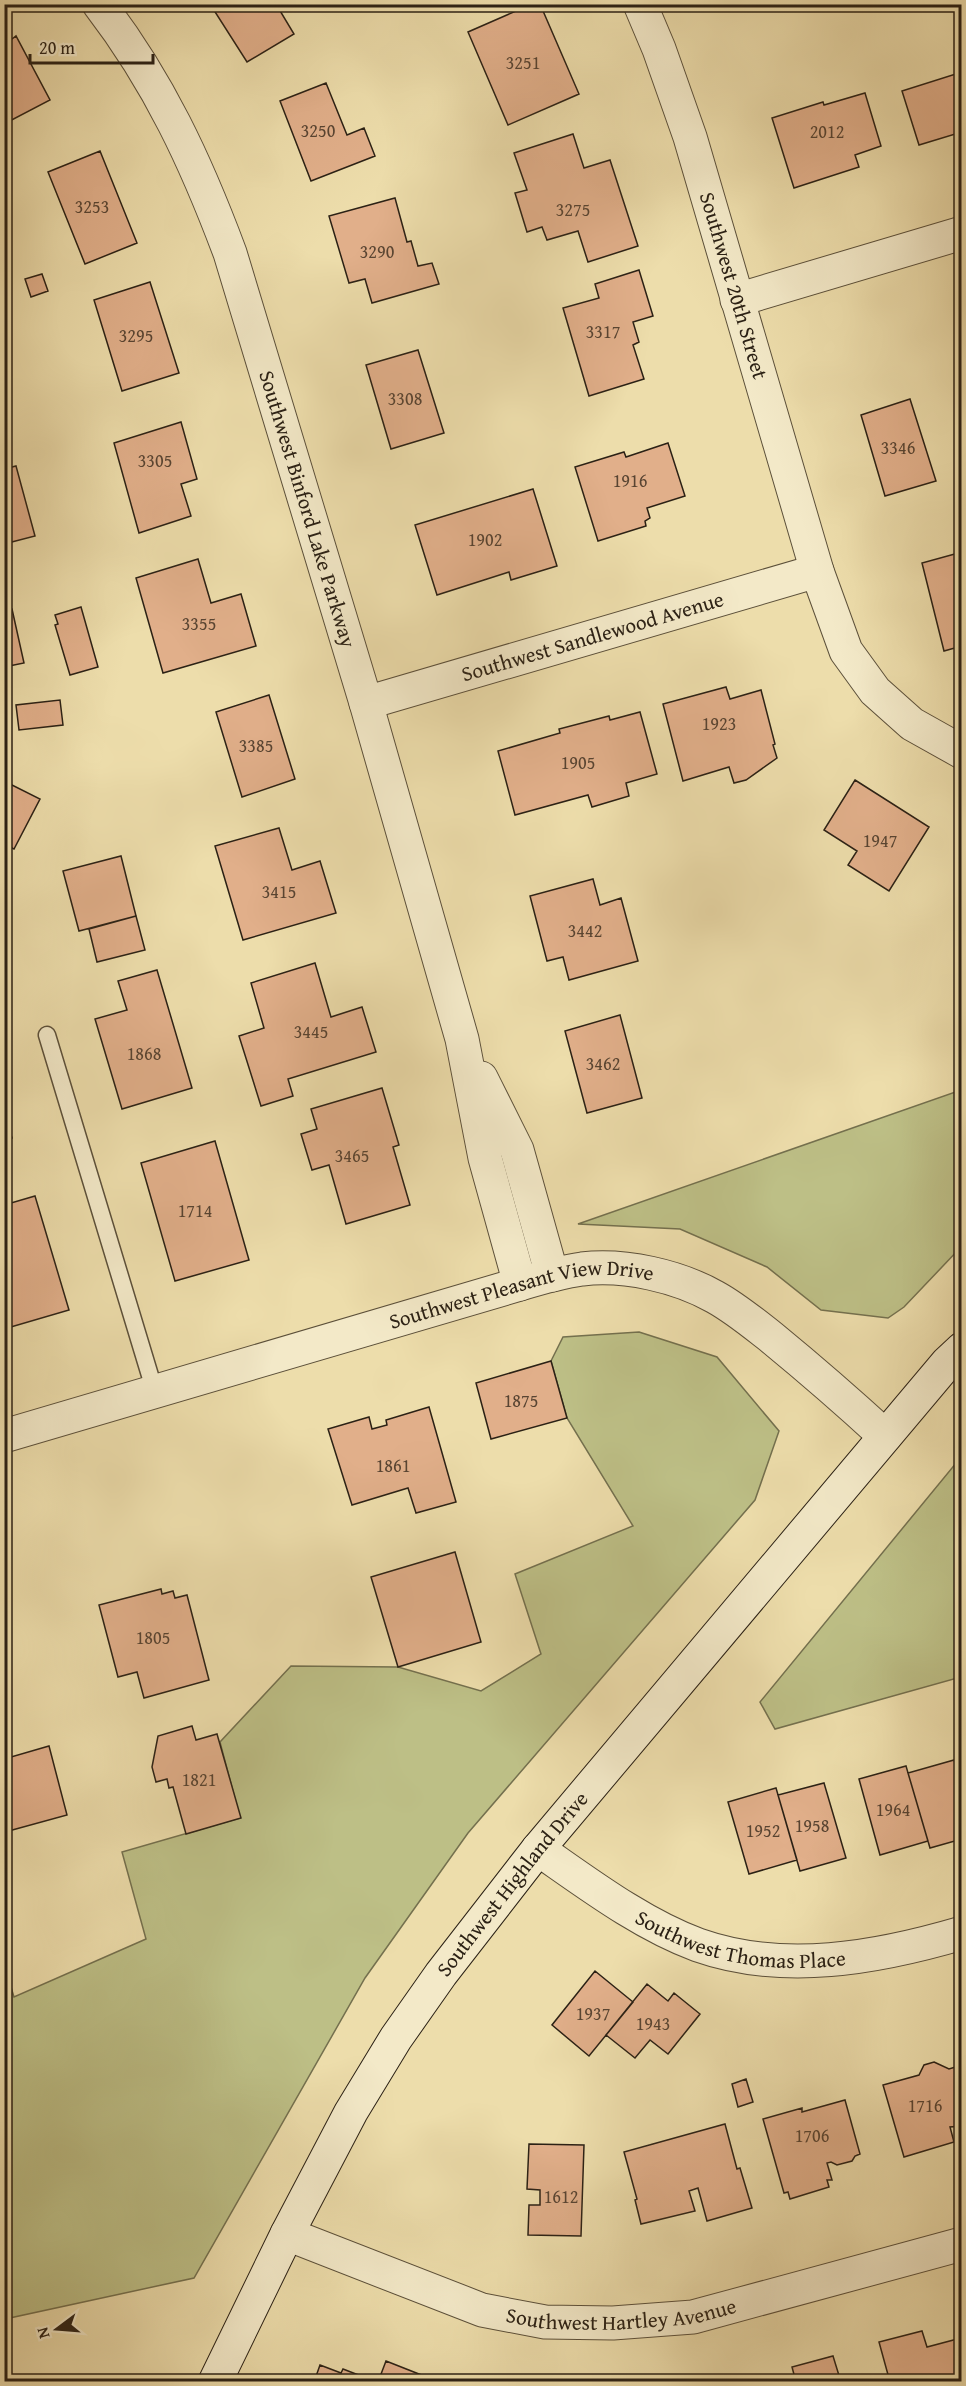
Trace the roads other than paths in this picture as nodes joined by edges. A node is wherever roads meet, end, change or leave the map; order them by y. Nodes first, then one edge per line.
1 (99, 4) edge
2 (640, 4) edge
3 (962, 233) edge
4 (737, 300) junction
5 (818, 571) junction
6 (366, 703) junction
7 (962, 752) edge
8 (47, 1035) dead end
9 (462, 1039) junction
10 (552, 1275) junction
11 (519, 1284) junction
12 (962, 1349) edge
13 (154, 1392) junction
14 (4, 1436) edge
15 (885, 1436) junction
16 (538, 1849) junction
17 (962, 1933) edge
18 (287, 2234) junction
19 (962, 2244) edge
20 (215, 2382) edge

1 - 6 street, Southwest Binford Lake Parkway
2 - 4 street, Southwest 20th Street
3 - 4 street
4 - 5 street, Southwest 20th Street
5 - 6 street, Southwest Sandlewood Avenue
5 - 7 street, Southwest 20th Street
6 - 9 street, Southwest Binford Lake Parkway
8 - 13 lane
9 - 10 street, Southwest Binford Lake Parkway
9 - 11 street, Southwest Binford Lake Parkway
10 - 11 street, Southwest Pleasant View Drive
10 - 15 street, Southwest Pleasant View Drive
11 - 13 street, Southwest Pleasant View Drive
12 - 15 street
13 - 14 street, Southwest Pleasant View Drive
15 - 16 street, Southwest Highland Drive
16 - 17 street, Southwest Thomas Place
16 - 18 street, Southwest Highland Drive
18 - 19 street, Southwest Hartley Avenue
18 - 20 street, Southwest Highland Drive

